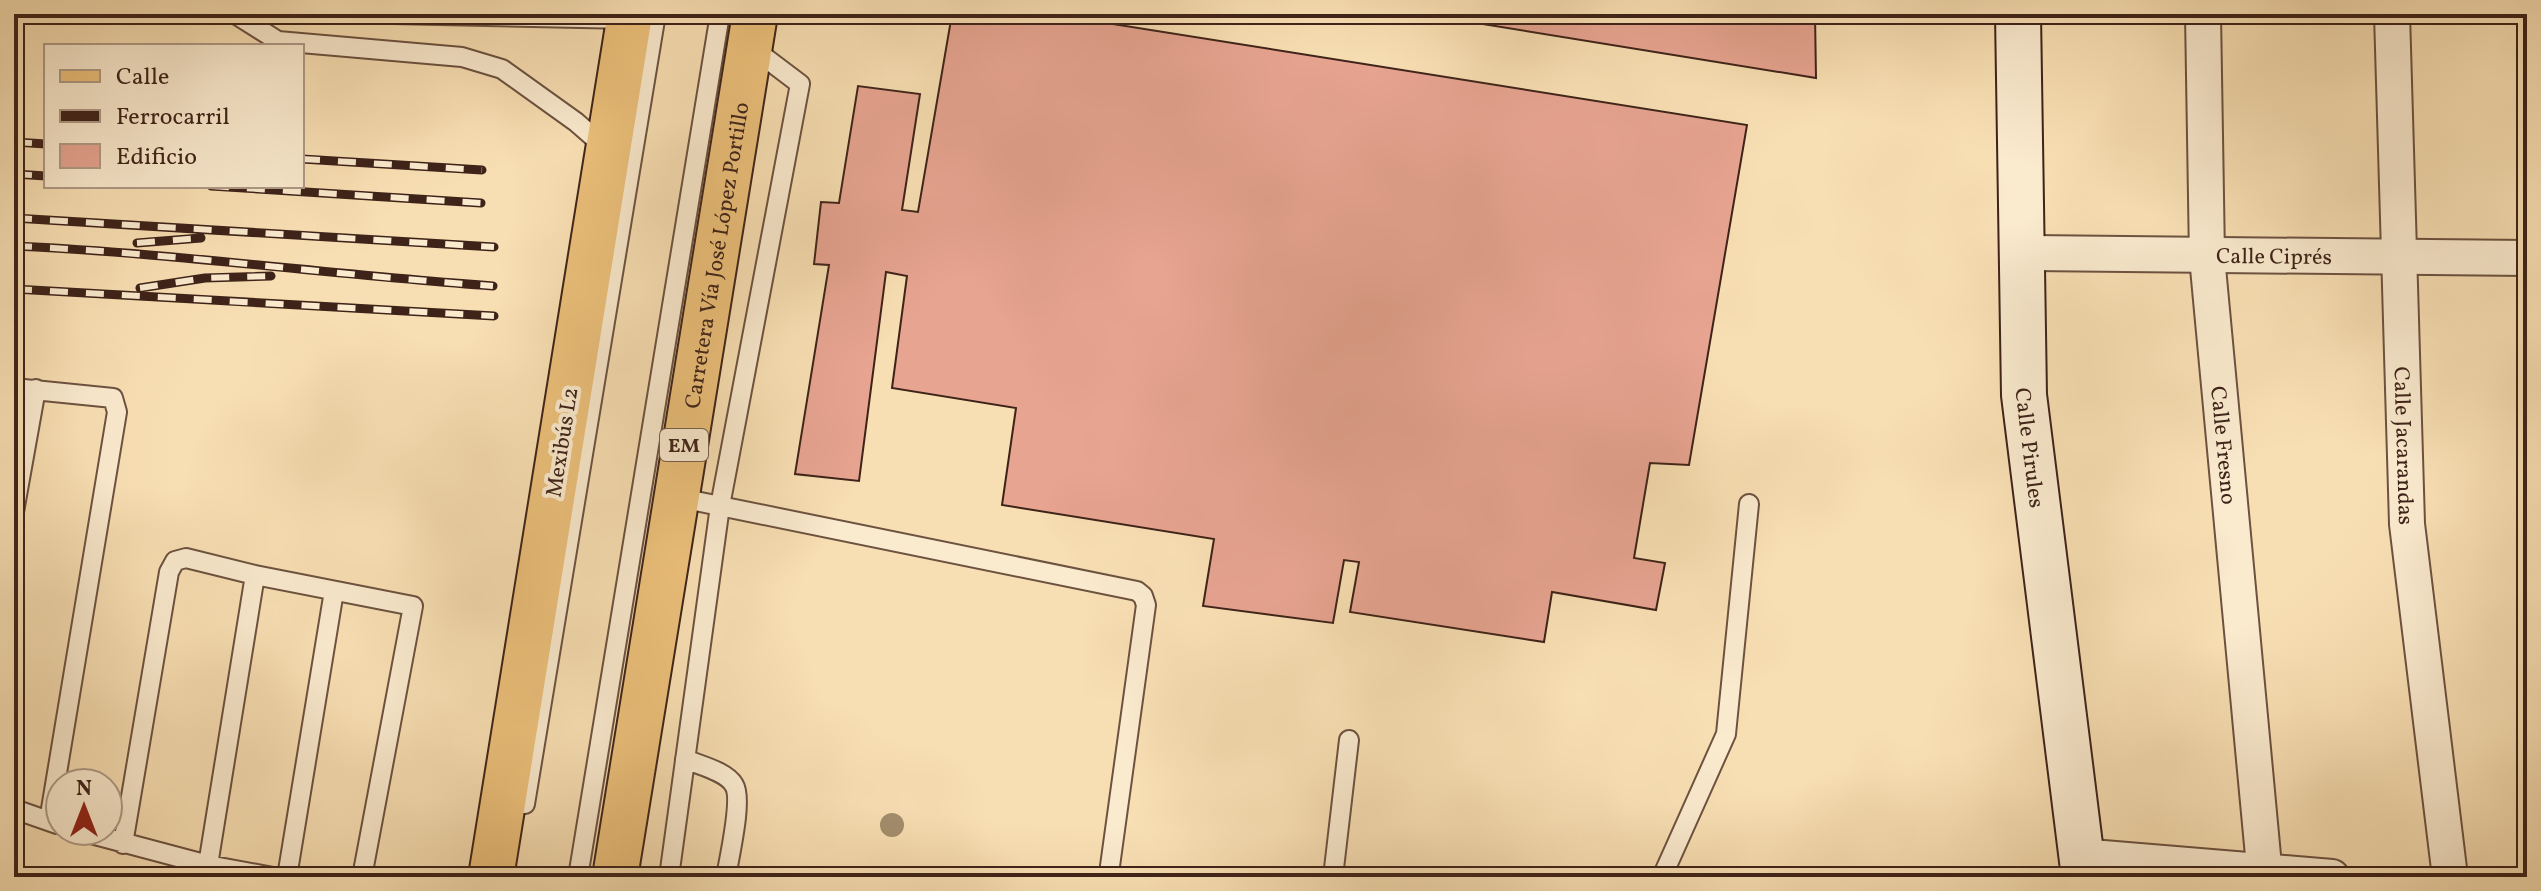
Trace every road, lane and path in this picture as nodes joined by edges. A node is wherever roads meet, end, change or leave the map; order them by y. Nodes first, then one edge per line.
1 (235, 14) edge
2 (392, 14) edge
3 (720, 14) edge
4 (2018, 14) edge
5 (2203, 14) edge
6 (2392, 14) edge
7 (638, 16) edge
8 (752, 30) edge
9 (608, 150) junction
10 (2020, 253) junction
11 (2400, 255) junction
12 (2207, 257) junction
13 (2527, 258) edge
14 (14, 388) edge
15 (36, 389) junction
16 (676, 497) junction
17 (1749, 504) dead end
18 (720, 506) junction
19 (14, 512) edge
20 (255, 575) junction
21 (334, 591) junction
22 (1349, 740) dead end
23 (685, 759) junction
24 (63, 767) edge
25 (14, 809) edge
26 (44, 820) edge
27 (521, 830) dead end
28 (124, 838) edge
29 (124, 844) edge
30 (208, 865) junction
31 (2082, 867) edge
32 (2264, 876) edge
33 (273, 877) edge
34 (287, 877) edge
35 (362, 877) edge
36 (491, 877) edge
37 (578, 877) edge
38 (615, 877) edge
39 (669, 877) edge
40 (726, 877) edge
41 (1111, 877) edge
42 (1333, 877) edge
43 (1662, 877) edge
44 (2332, 877) edge
45 (2450, 877) edge

1 - 9 lane
2 - 7 lane
3 - 37 lane
4 - 10 main road, Calle Pirules
5 - 12 street, Calle Fresno
6 - 11 street, Calle Jacarandas
7 - 9 main road
7 - 27 lane, Mexibús L2
8 - 16 main road, Carretera Vía José López Portillo / EM
8 - 18 lane
9 - 36 main road
10 - 12 street, Calle Ciprés
10 - 31 main road, Calle Pirules
11 - 12 street, Calle Ciprés
11 - 13 street, Calle Ciprés
11 - 45 street, Calle Jacarandas
12 - 32 street, Calle Fresno
14 - 15 lane
15 - 19 lane
15 - 24 lane
16 - 18 lane
16 - 38 main road, Carretera Vía José López Portillo / EM
17 - 43 lane
18 - 23 lane
18 - 41 lane
20 - 21 lane
20 - 28 lane
20 - 30 lane
21 - 34 lane
21 - 35 lane
22 - 42 lane
23 - 39 lane
23 - 40 lane
25 - 26 lane
29 - 30 lane
30 - 33 lane
31 - 32 street
32 - 44 street

